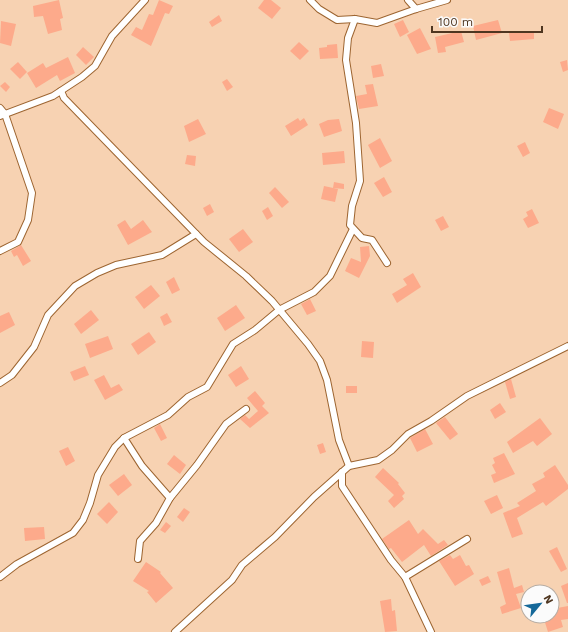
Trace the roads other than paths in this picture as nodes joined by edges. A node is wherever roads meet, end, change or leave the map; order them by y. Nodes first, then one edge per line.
1 (145, 0) edge
2 (310, 0) edge
3 (408, 0) edge
4 (447, 0) edge
5 (416, 9) junction
6 (354, 19) junction
7 (62, 91) junction
8 (53, 96) junction
9 (64, 98) junction
10 (0, 108) edge
11 (2, 115) edge
12 (353, 229) junction
13 (196, 234) junction
14 (0, 250) edge
15 (387, 263) dead end
16 (280, 310) junction
17 (568, 346) edge
18 (0, 383) edge
19 (246, 409) dead end
20 (124, 438) junction
21 (349, 466) junction
22 (342, 472) junction
23 (329, 483) junction
24 (342, 486) junction
25 (170, 498) junction
26 (467, 539) dead end
27 (138, 559) dead end
28 (0, 577) edge
29 (405, 577) junction
30 (175, 632) edge
31 (431, 632) edge

1 - 7 street
2 - 6 street
3 - 5 street
4 - 5 street
5 - 6 street
6 - 12 street
7 - 8 street
7 - 9 street
8 - 9 street
8 - 11 street
9 - 13 street
10 - 11 street
11 - 14 street
12 - 15 street
12 - 16 street
13 - 16 street
13 - 18 street
16 - 20 street
16 - 21 street
17 - 21 street
19 - 25 street
20 - 25 street
20 - 28 street
21 - 22 street
22 - 23 street
22 - 24 street
23 - 24 street
23 - 30 street
24 - 29 street
25 - 27 street
26 - 29 street
29 - 31 street

